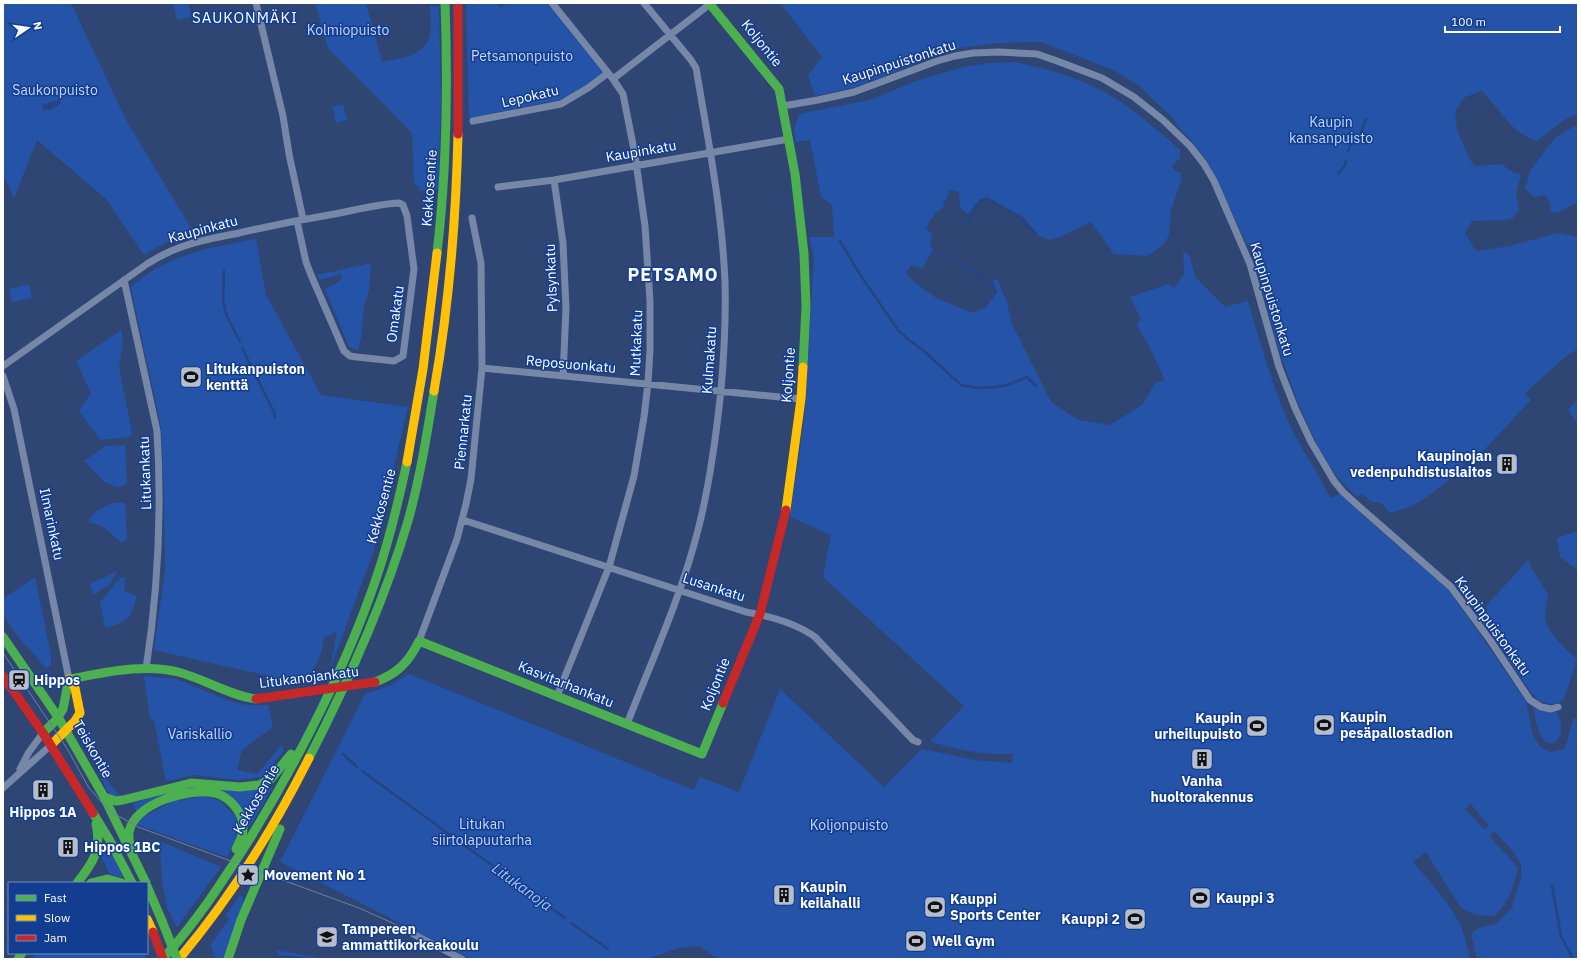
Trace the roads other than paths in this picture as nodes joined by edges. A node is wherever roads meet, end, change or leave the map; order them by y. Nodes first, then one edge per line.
1 (256, 3) edge
2 (445, 3) edge
3 (458, 3) edge
4 (552, 3) edge
5 (644, 3) edge
6 (709, 3) edge
7 (669, 34) junction
8 (610, 76) junction
9 (783, 106) junction
10 (473, 121) dead end
11 (789, 139) junction
12 (710, 152) junction
13 (636, 166) junction
14 (554, 180) junction
15 (498, 188) dead end
16 (394, 203) joint
17 (472, 218) dead end
18 (300, 220) junction
19 (124, 280) junction
20 (3, 366) edge
21 (482, 368) junction
22 (3, 376) edge
23 (563, 376) junction
24 (647, 384) junction
25 (720, 391) junction
26 (801, 399) junction
27 (463, 520) junction
28 (609, 567) junction
29 (680, 590) junction
30 (760, 614) junction
31 (3, 637) edge
32 (419, 641) junction
33 (146, 669) junction
34 (3, 676) edge
35 (69, 679) junction
36 (557, 696) junction
37 (1558, 707) dead end
38 (58, 717) junction
39 (627, 724) junction
40 (66, 730) junction
41 (43, 733) junction
42 (918, 742) dead end
43 (303, 743) junction
44 (51, 745) junction
45 (700, 756) joint
46 (309, 761) junction
47 (18, 773) junction
48 (3, 788) edge
49 (104, 797) junction
50 (93, 813) junction
51 (133, 856) junction
52 (229, 872) junction
53 (78, 882) edge
54 (94, 882) edge
55 (120, 882) edge
56 (131, 882) edge
57 (146, 882) edge
58 (148, 888) edge
59 (148, 921) edge
60 (413, 934) dead end
61 (162, 959) edge
62 (178, 959) edge
63 (228, 959) edge
64 (462, 959) edge

1 - 18 street, Omakatu
2 - 43 main road, Kekkosentie
3 - 46 main road, Kekkosentie
4 - 8 street, Mutkakatu
5 - 7 street, Kulmakatu
6 - 7 street, Lepokatu
6 - 9 main road, Koljontie
7 - 8 street, Lepokatu
7 - 12 street, Kulmakatu
8 - 10 street, Lepokatu
8 - 13 street, Mutkakatu
9 - 11 main road, Koljontie
9 - 37 street, Kaupinpuistonkatu
11 - 12 street, Kaupinkatu
11 - 26 main road, Koljontie
12 - 13 street, Kaupinkatu
12 - 25 street, Kulmakatu
13 - 14 street, Kaupinkatu
13 - 24 street, Mutkakatu
14 - 15 street, Kaupinkatu
14 - 23 street, Pylsynkatu
16 - 18 street, Kaupinkatu
16 - 18 street, Omakatu
17 - 21 street, Piennarkatu
18 - 19 street, Kaupinkatu
19 - 20 street, Kaupinkatu
19 - 33 street, Litukankatu
21 - 23 street, Reposuonkatu
21 - 27 street, Piennarkatu
22 - 35 street, Ilmarinkatu
23 - 24 street, Reposuonkatu
24 - 25 street, Reposuonkatu
24 - 28 street, Mutkakatu
25 - 26 street, Reposuonkatu
25 - 29 street, Kulmakatu
26 - 30 main road, Koljontie
27 - 28 street, Lusankatu
27 - 32 street, Piennarkatu
28 - 29 street, Lusankatu
28 - 36 street, Mutkakatu
29 - 30 street, Lusankatu
29 - 39 street, Kulmakatu
30 - 42 street, Lusankatu
30 - 45 main road, Koljontie
31 - 38 main road, Teiskontie
32 - 33 main road, Litukanojankatu, bridge
32 - 36 main road, Kasvitarhankatu
33 - 35 main road, Litukanojankatu
34 - 41 main road
35 - 38 main road, Ilmarinkatu
35 - 40 main road, Ilmarinkatu
36 - 39 main road, Kasvitarhankatu
38 - 40 main road, Teiskontie
38 - 41 main road
39 - 45 main road, Kasvitarhankatu
40 - 44 main road, Ilmarinkatu
40 - 49 main road, Teiskontie
41 - 44 main road
41 - 47 street
43 - 49 main road
43 - 52 main road, Kekkosentie
44 - 47 street
44 - 50 main road
46 - 62 main road, Kekkosentie
46 - 63 main road
47 - 48 street
49 - 51 main road, Teiskontie
50 - 53 main road
50 - 56 main road
51 - 52 main road
51 - 57 main road, Teiskontie
52 - 61 main road, Kekkosentie
54 - 55 main road
58 - 62 main road, bridge
59 - 61 main road, bridge
60 - 64 street

